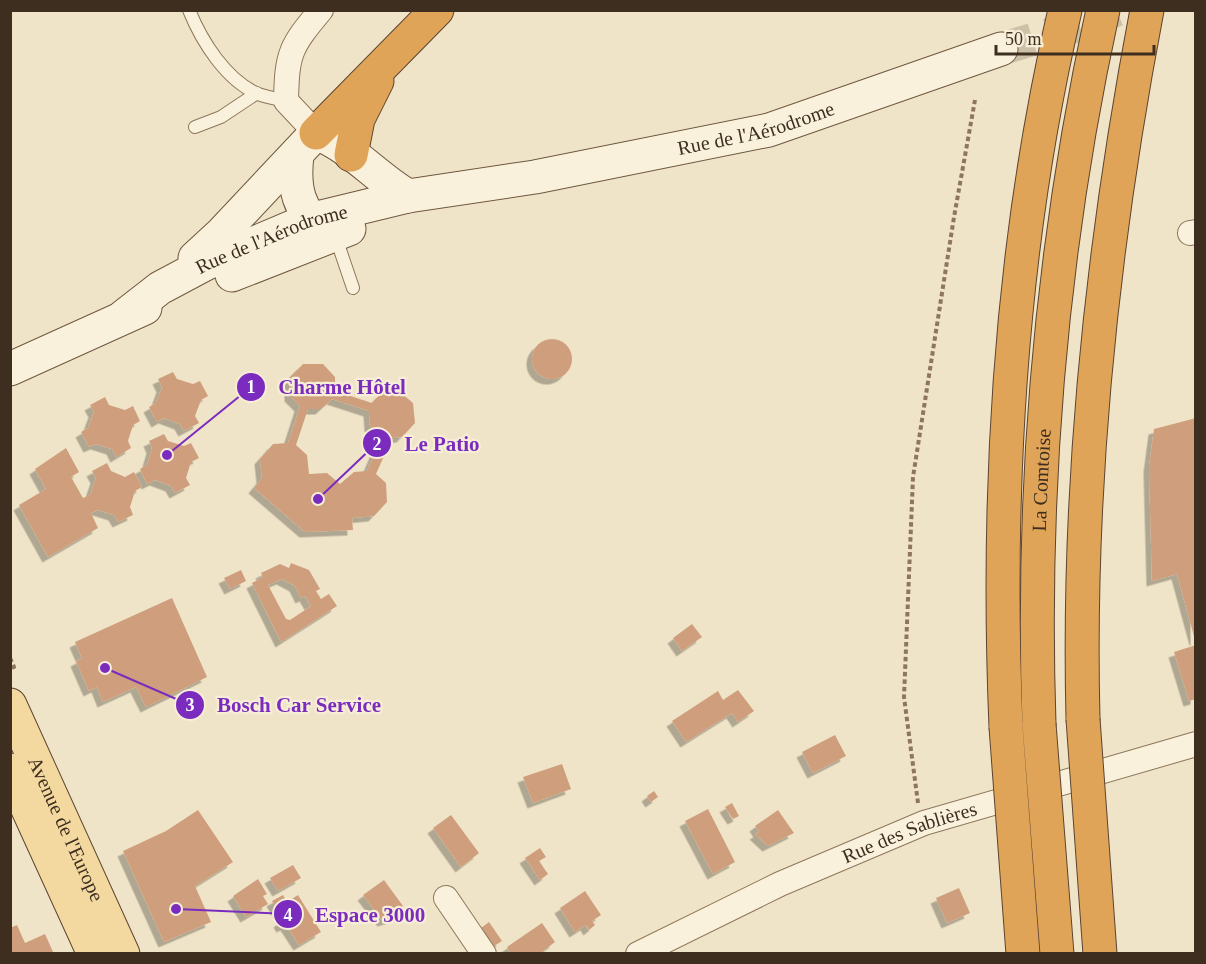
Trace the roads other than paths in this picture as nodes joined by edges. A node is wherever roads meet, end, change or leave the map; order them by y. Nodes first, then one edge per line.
1 (189, 10) edge
2 (321, 10) edge
3 (437, 10) edge
4 (1055, 10) edge
5 (1065, 10) edge
6 (1103, 10) edge
7 (1147, 10) edge
8 (1057, 45) junction
9 (1001, 49) tunnel mouth
10 (393, 57) junction
11 (257, 93) junction
12 (286, 101) junction
13 (195, 127) dead end
14 (307, 144) junction
15 (351, 155) junction
16 (503, 182) junction
17 (408, 196) junction
18 (332, 226) junction
19 (160, 288) junction
20 (352, 288) dead end
21 (124, 316) junction
22 (19, 362) edge
23 (10, 705) edge
24 (1196, 744) edge
25 (10, 770) edge
26 (446, 898) dead end
27 (94, 954) edge
28 (123, 954) edge
29 (484, 954) edge
30 (638, 954) edge
31 (1023, 954) edge
32 (1057, 954) edge
33 (1100, 954) edge

1 - 11 lane
2 - 12 street
3 - 10 highway
4 - 8 highway
5 - 8 highway, La Comtoise
6 - 32 highway, La Comtoise, bridge
7 - 33 highway, bridge
8 - 31 highway, La Comtoise, bridge
9 - 16 street, Rue de l'Aérodrome
10 - 14 highway
10 - 15 highway
11 - 12 lane
11 - 13 lane
12 - 14 street
14 - 15 street
14 - 18 street
14 - 19 street
15 - 17 street
15 - 18 street
16 - 17 street, Rue de l'Aérodrome
16 - 18 street, Rue de l'Aérodrome
17 - 18 street, Rue de l'Aérodrome
18 - 19 street, Rue de l'Aérodrome
18 - 20 lane
18 - 21 street, Rue de l'Aérodrome
19 - 21 street, Rue de l'Aérodrome
21 - 22 street, Rue de l'Aérodrome
23 - 28 main road, Avenue de l'Europe
24 - 30 street, Rue des Sablières
25 - 27 main road, Avenue de l'Europe
26 - 29 street

